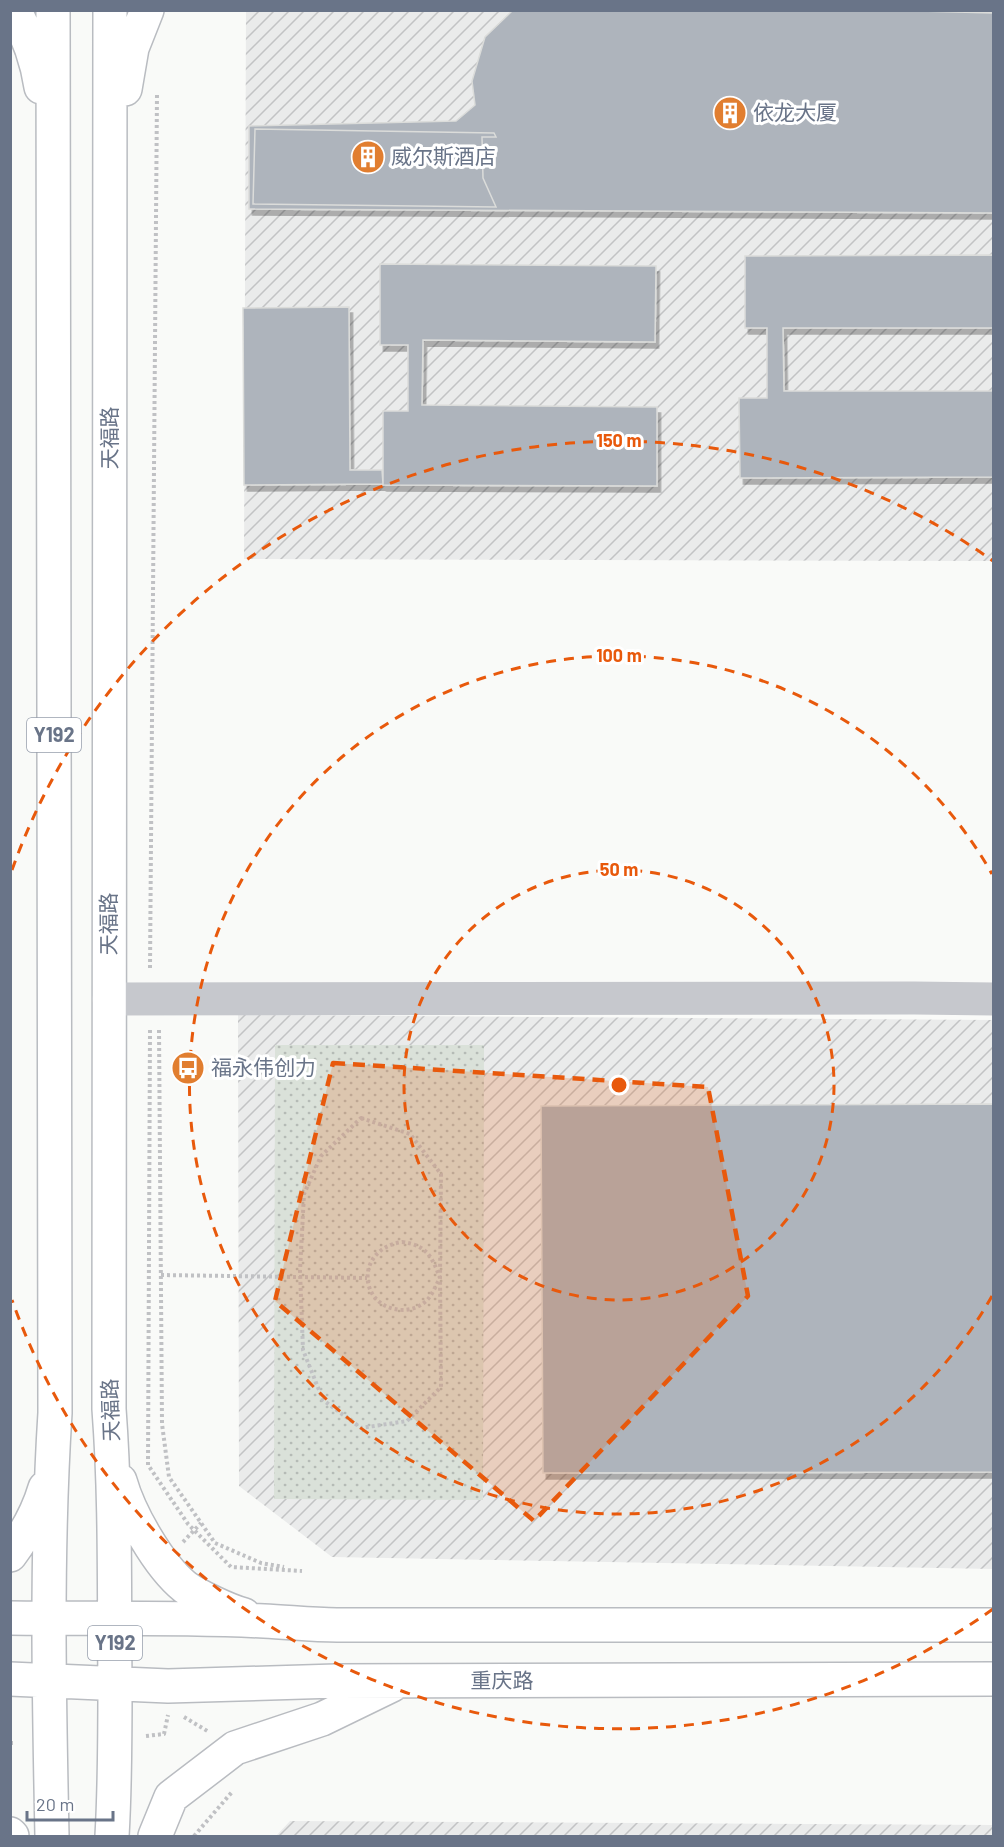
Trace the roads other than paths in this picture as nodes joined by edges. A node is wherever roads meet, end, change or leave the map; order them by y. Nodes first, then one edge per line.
1 (14, 10) edge
2 (53, 10) edge
3 (110, 10) edge
4 (147, 10) edge
5 (110, 167) junction
6 (53, 172) junction
7 (109, 999) junction
8 (993, 999) edge
9 (112, 1453) junction
10 (52, 1460) junction
11 (10, 1555) edge
12 (10, 1618) edge
13 (49, 1618) junction
14 (116, 1618) junction
15 (264, 1621) junction
16 (993, 1625) edge
17 (10, 1679) edge
18 (993, 1679) edge
19 (48, 1680) junction
20 (401, 1681) junction
21 (115, 1684) junction
22 (52, 1836) edge
23 (112, 1836) edge
24 (155, 1836) edge

1 - 6 main road
2 - 6 main road, Y192
3 - 5 main road, 天福路 / Y192
4 - 5 main road
5 - 7 main road, 天福路 / Y192
6 - 10 main road, Y192
7 - 8 lane
7 - 9 main road, 天福路 / Y192
9 - 14 main road, 天福路 / Y192
9 - 15 main road, Y192
10 - 11 main road
10 - 13 main road, Y192
12 - 13 main road
13 - 14 main road
13 - 19 main road, Y192
14 - 15 main road
14 - 21 main road, 天福路 / Y192
15 - 16 main road
17 - 19 main road, 重庆路
18 - 20 main road, 重庆路
19 - 21 main road, 重庆路
19 - 22 main road, Y192
20 - 21 main road, 重庆路
20 - 24 main road
21 - 23 main road, 天福路 / Y192

